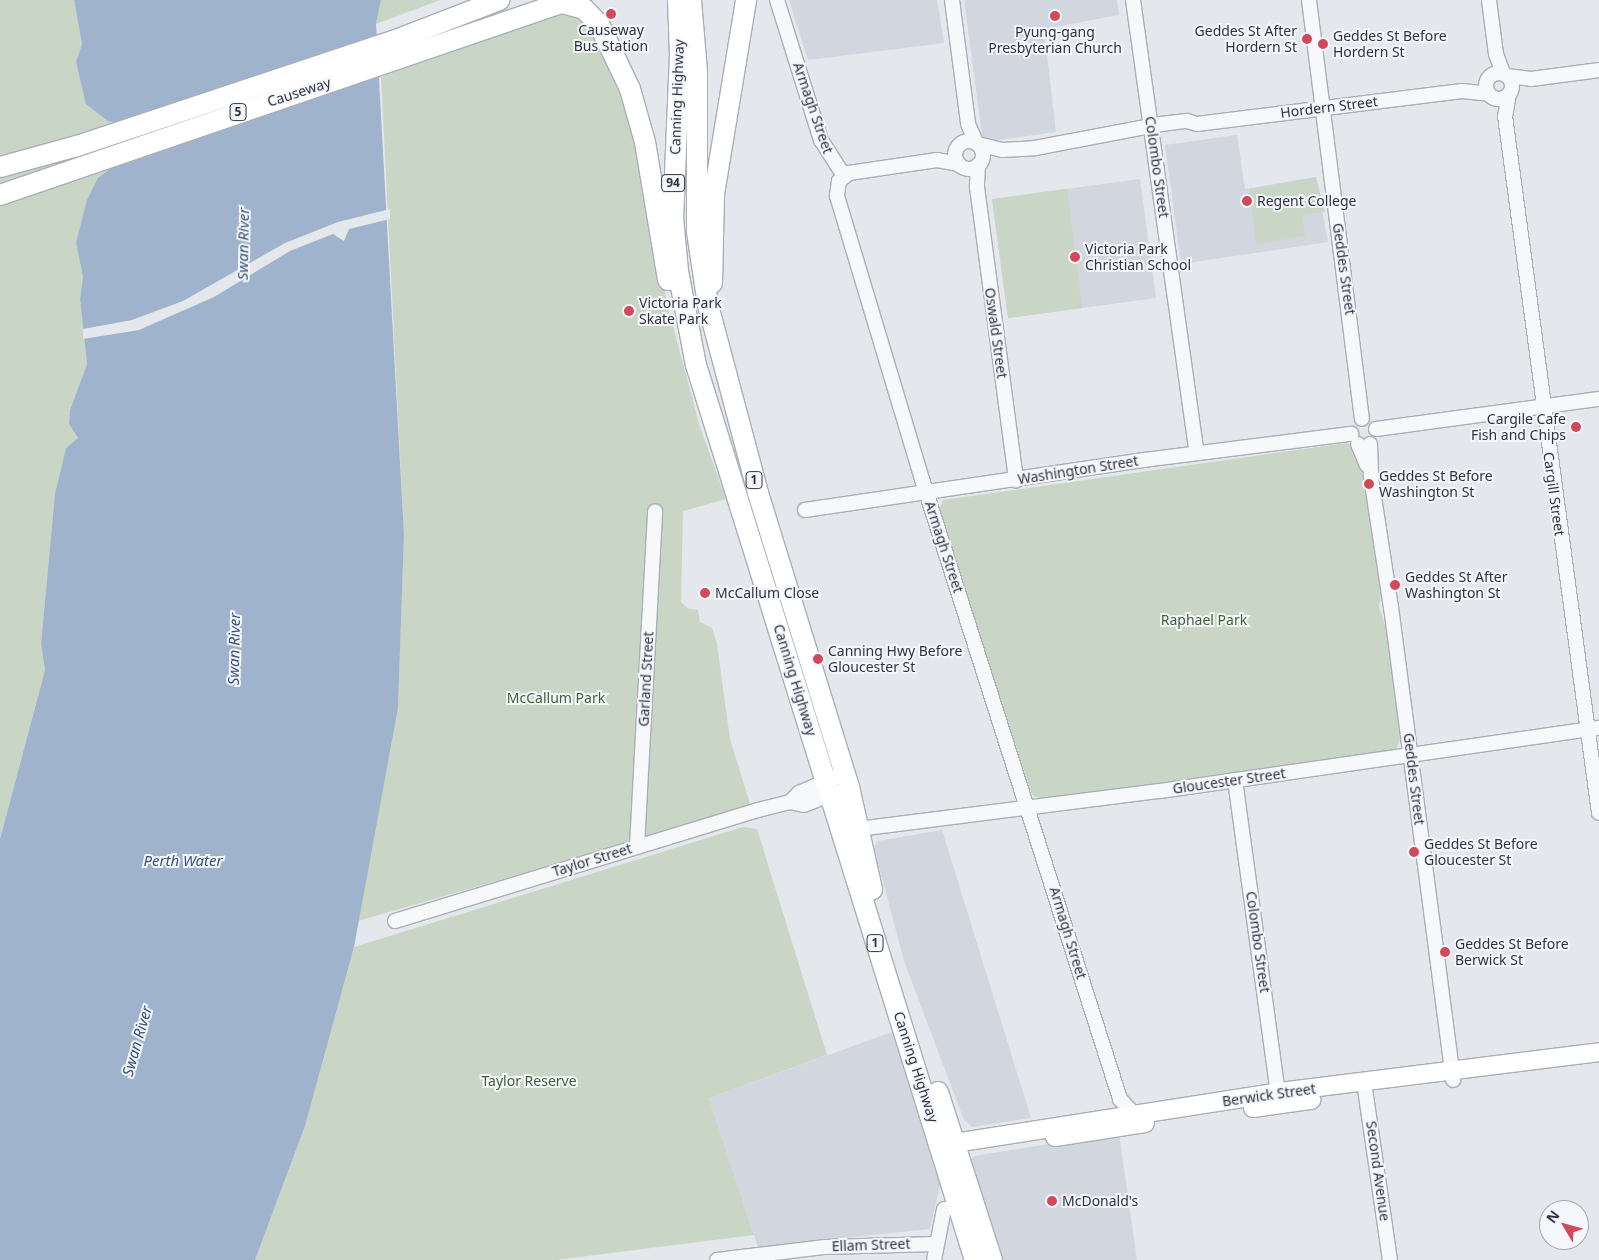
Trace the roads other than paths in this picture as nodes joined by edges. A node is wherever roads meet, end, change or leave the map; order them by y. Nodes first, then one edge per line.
1 (498, 0) edge
2 (678, 0) edge
3 (691, 0) edge
4 (746, 0) edge
5 (777, 0) edge
6 (952, 0) edge
7 (1132, 0) edge
8 (1309, 0) edge
9 (1490, 0) edge
10 (566, 1) edge
11 (482, 5) edge
12 (396, 50) junction
13 (1599, 70) edge
14 (1499, 85) junction
15 (1322, 108) junction
16 (968, 124) junction
17 (1152, 130) junction
18 (977, 143) junction
19 (1002, 150) junction
20 (78, 155) junction
21 (967, 159) junction
22 (0, 167) edge
23 (844, 176) junction
24 (0, 194) edge
25 (708, 305) junction
26 (696, 365) junction
27 (1599, 399) edge
28 (1542, 408) junction
29 (1362, 419) junction
30 (1376, 430) junction
31 (1359, 441) junction
32 (1197, 453) junction
33 (1016, 480) junction
34 (926, 491) junction
35 (805, 510) dead end
36 (656, 511) dead end
37 (1594, 729) edge
38 (1411, 756) junction
39 (847, 780) junction
40 (1235, 780) junction
41 (829, 788) junction
42 (1029, 808) junction
43 (1599, 813) edge
44 (858, 828) junction
45 (637, 846) junction
46 (395, 922) dead end
47 (1599, 1052) edge
48 (1599, 1062) edge
49 (1453, 1075) junction
50 (1366, 1087) junction
51 (1279, 1098) junction
52 (1120, 1099) junction
53 (1134, 1113) junction
54 (1114, 1116) junction
55 (950, 1148) junction
56 (944, 1209) dead end
57 (936, 1244) junction
58 (804, 1254) edge
59 (717, 1260) edge
60 (934, 1260) edge
61 (975, 1260) edge
62 (992, 1260) edge
63 (1390, 1260) edge

1 - 11 highway, Causeway / 5
2 - 26 highway, Canning Highway / 94
3 - 25 highway, Canning Highway / 1
4 - 25 highway
5 - 23 street, Armagh Street
6 - 16 street, Oswald Street
7 - 17 street, Colombo Street
8 - 15 street, Geddes Street
9 - 14 street
10 - 12 highway, Causeway / 5
10 - 26 highway
11 - 12 highway, Causeway / 5
12 - 20 highway, Causeway / 5
13 - 14 street, Hordern Street
14 - 15 street, Hordern Street
14 - 28 street, Cargill Street
15 - 17 street, Hordern Street
15 - 29 street, Geddes Street
16 - 18 street, Oswald Street
16 - 21 street, Oswald Street
17 - 19 street, Hordern Street
17 - 32 street, Colombo Street
18 - 19 street, Hordern Street
18 - 21 street
19 - 21 street, Hordern Street
20 - 22 highway, Causeway / 5
20 - 24 highway, Causeway / 5
21 - 23 street, Hordern Street
21 - 33 street, Oswald Street
23 - 34 street, Armagh Street
25 - 39 highway, Canning Highway / 1
26 - 41 highway, Canning Highway / 1
27 - 28 street
28 - 30 street
28 - 37 street, Cargill Street
29 - 30 street
29 - 31 street
30 - 31 street
31 - 32 street, Washington Street
31 - 38 street, Geddes Street
32 - 33 street, Washington Street
33 - 34 street, Washington Street
34 - 35 street, Washington Street
34 - 42 street, Armagh Street
36 - 45 street, Garland Street
37 - 38 street, Gloucester Street
37 - 43 street, Cargill Street
38 - 40 street, Gloucester Street
38 - 49 street, Geddes Street
39 - 41 street, Taylor Street
39 - 44 highway, Canning Highway / 1
40 - 42 street, Gloucester Street
40 - 51 street, Colombo Street
41 - 45 street, Taylor Street
41 - 55 highway, Canning Highway / 1
42 - 44 street, Gloucester Street
42 - 52 street, Armagh Street
44 - 55 highway, Canning Highway / 1
45 - 46 street, Taylor Street
47 - 49 main road, Berwick Street
48 - 49 main road, Berwick Street
49 - 50 main road, Berwick Street
50 - 51 main road, Berwick Street
50 - 63 street, Second Avenue
51 - 53 main road, Berwick Street
51 - 55 main road, Berwick Street
52 - 53 street, Armagh Street
52 - 54 street
53 - 54 main road, Berwick Street
54 - 55 main road, Berwick Street
55 - 61 highway, Canning Highway / 1
55 - 62 highway, Canning Highway / 1
56 - 57 street
57 - 58 street, Ellam Street
57 - 60 street
58 - 59 street, Ellam Street

